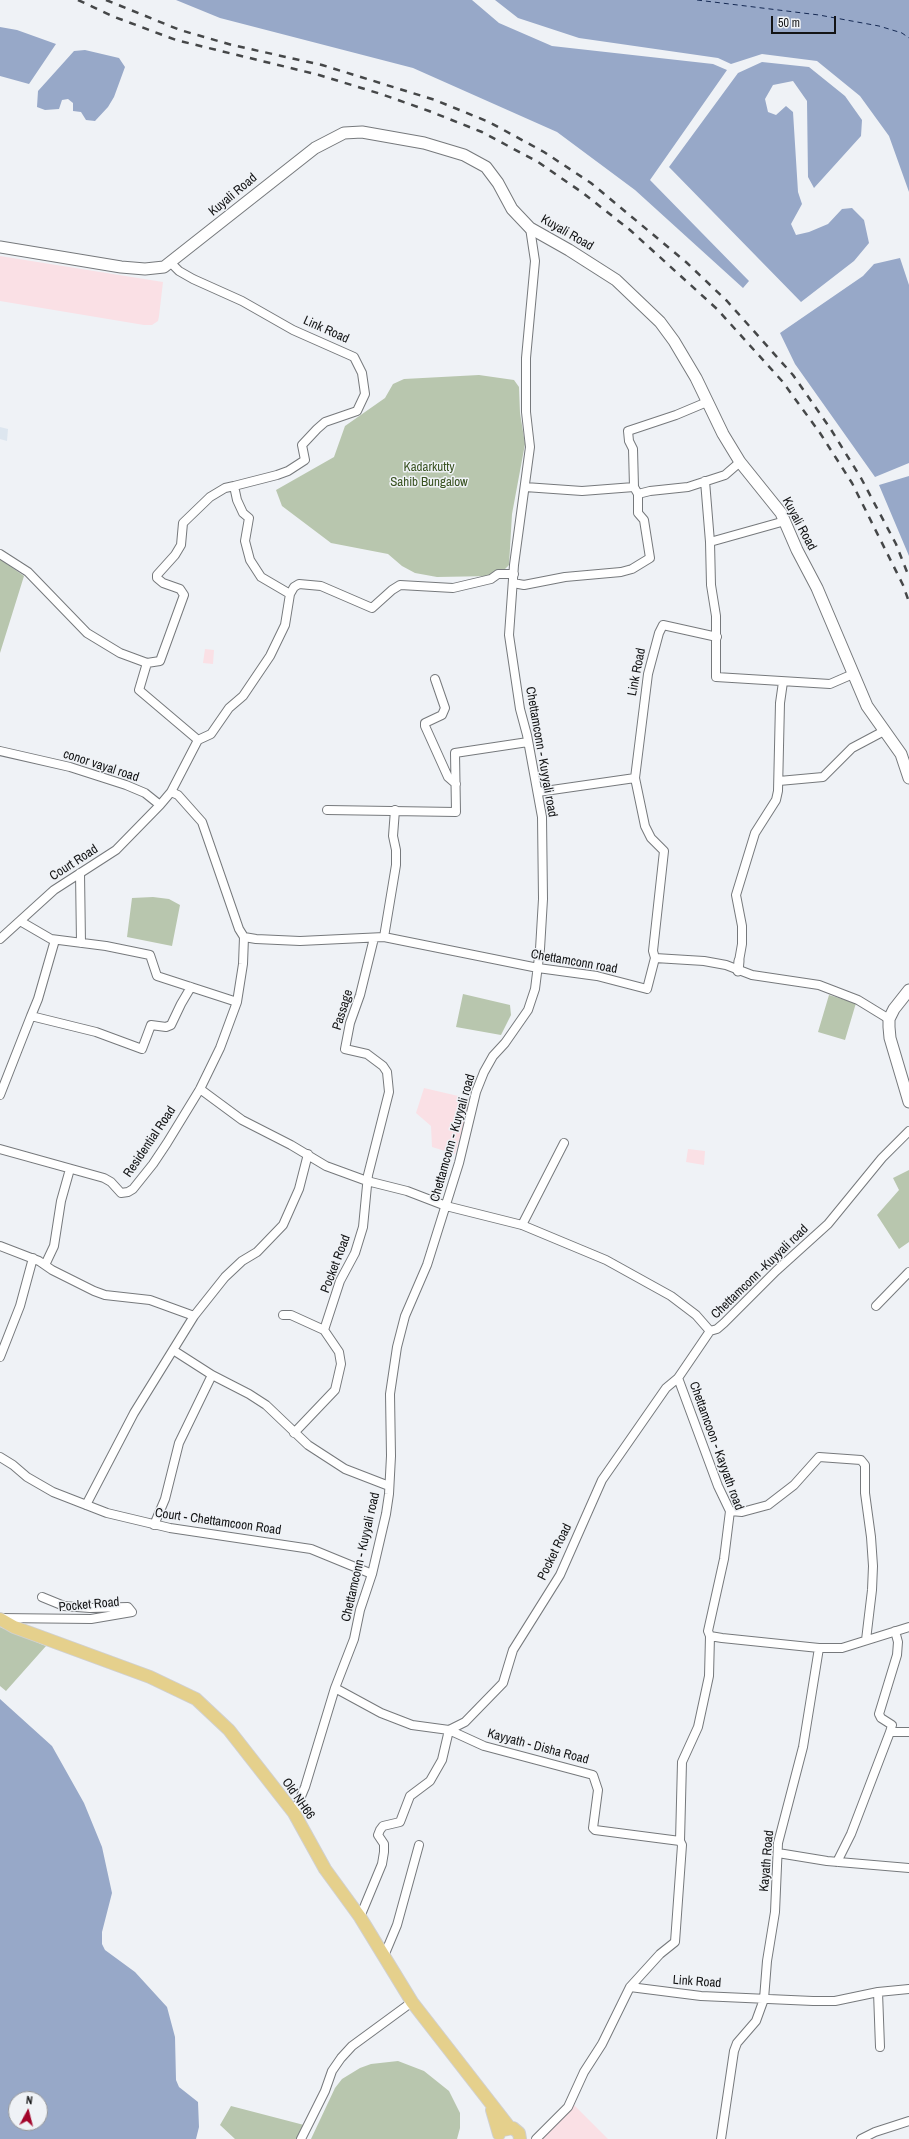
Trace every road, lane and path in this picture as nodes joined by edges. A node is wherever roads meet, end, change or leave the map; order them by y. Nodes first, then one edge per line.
1 (530, 228) junction
2 (0, 247) edge
3 (171, 263) junction
4 (707, 402) junction
5 (740, 462) junction
6 (705, 480) junction
7 (234, 486) junction
8 (525, 487) junction
9 (636, 490) junction
10 (785, 521) junction
11 (710, 542) junction
12 (0, 554) edge
13 (514, 574) junction
14 (513, 583) junction
15 (290, 594) junction
16 (717, 637) junction
17 (147, 663) junction
18 (853, 674) junction
19 (435, 678) dead end
20 (783, 682) junction
21 (884, 731) junction
22 (198, 740) junction
23 (528, 742) junction
24 (0, 751) edge
25 (635, 778) junction
26 (909, 778) edge
27 (779, 782) junction
28 (456, 784) junction
29 (170, 792) junction
30 (538, 792) junction
31 (160, 806) junction
32 (327, 810) dead end
33 (395, 810) junction
34 (80, 874) junction
35 (20, 921) junction
36 (244, 937) junction
37 (384, 937) junction
38 (374, 938) junction
39 (0, 939) edge
40 (55, 940) junction
41 (81, 943) junction
42 (655, 958) junction
43 (739, 961) joint
44 (538, 968) junction
45 (738, 971) junction
46 (191, 987) junction
47 (909, 990) edge
48 (237, 1002) junction
49 (31, 1016) junction
50 (889, 1019) junction
51 (200, 1089) junction
52 (0, 1095) edge
53 (909, 1102) edge
54 (909, 1131) edge
55 (564, 1143) dead end
56 (0, 1149) edge
57 (308, 1154) junction
58 (70, 1169) junction
59 (367, 1181) junction
60 (446, 1206) junction
61 (522, 1225) junction
62 (0, 1246) edge
63 (33, 1258) junction
64 (44, 1265) junction
65 (909, 1272) edge
66 (876, 1306) dead end
67 (283, 1315) dead end
68 (194, 1316) junction
69 (324, 1330) junction
70 (710, 1331) junction
71 (173, 1350) junction
72 (0, 1357) edge
73 (212, 1375) junction
74 (678, 1378) junction
75 (294, 1433) junction
76 (0, 1457) edge
77 (389, 1486) junction
78 (86, 1505) junction
79 (730, 1511) junction
80 (154, 1525) junction
81 (372, 1574) junction
82 (42, 1597) dead end
83 (0, 1619) edge
84 (909, 1627) edge
85 (895, 1631) junction
86 (710, 1636) junction
87 (866, 1640) junction
88 (819, 1648) junction
89 (335, 1688) junction
90 (449, 1730) junction
91 (890, 1732) junction
92 (909, 1732) edge
93 (294, 1813) junction
94 (680, 1841) junction
95 (419, 1845) dead end
96 (778, 1853) junction
97 (837, 1862) junction
98 (909, 1868) edge
99 (360, 1917) junction
100 (384, 1956) junction
101 (630, 1987) junction
102 (909, 1989) edge
103 (878, 1992) junction
104 (764, 1999) junction
105 (412, 2002) junction
106 (880, 2048) dead end
107 (487, 2098) junction
108 (909, 2121) edge
109 (510, 2128) junction
110 (498, 2136) edge
111 (301, 2139) edge
112 (520, 2139) edge
113 (536, 2139) edge
114 (721, 2139) edge
115 (861, 2139) edge

1 - 3 main road, Kuyali Road
1 - 4 main road, Kuyali Road
1 - 8 street, Chettamconn - Kuyyali road
2 - 3 main road, Kuyali Road
3 - 7 street, Link Road
4 - 5 main road, Kuyali Road
4 - 9 street
5 - 6 street
5 - 10 main road, Kuyali Road
6 - 9 street
6 - 11 street
7 - 15 street
7 - 17 street
8 - 9 street
8 - 13 street, Chettamconn - Kuyyali road
9 - 14 street
10 - 11 street
10 - 18 main road, Kuyali Road
11 - 16 street
12 - 17 street
13 - 14 street, Chettamconn - Kuyyali road
13 - 15 street
14 - 23 street, Chettamconn - Kuyyali road
15 - 22 street
16 - 20 street
16 - 25 street, Link Road
17 - 22 street
18 - 20 street
18 - 21 main road, Kuyali Road
19 - 28 street
20 - 27 street
21 - 26 main road, Kuyali Road
21 - 27 street
22 - 29 street
23 - 28 street
23 - 30 street, Chettamconn - Kuyyali road
24 - 31 street, conor vayal road
25 - 30 street
25 - 42 street, Link Road
27 - 43 street
28 - 33 street
29 - 31 street
29 - 36 street
30 - 44 street, Chettamconn - Kuyyali road
31 - 34 street, Court Road
32 - 33 street
33 - 37 street
34 - 35 street, Court Road
34 - 41 street
35 - 39 street, Court Road
35 - 40 street
36 - 38 street, Chettamconn road
36 - 48 street
37 - 38 street, Chettamconn road
37 - 44 street, Chettamconn road
38 - 59 street, Passage
40 - 41 street
40 - 49 street
41 - 46 street
42 - 44 street, Chettamconn road
42 - 45 street
43 - 45 street
44 - 60 street, Chettamconn - Kuyyali road
45 - 50 street
46 - 48 street
46 - 49 street
47 - 50 main road
48 - 51 street
49 - 52 street
50 - 53 main road
51 - 57 street, Chettamconn -Kuyyali road
51 - 58 street, Residential Road
54 - 70 street, Chettamconn -Kuyyali road
55 - 61 street
56 - 58 street, Residential Road
57 - 59 street, Chettamconn -Kuyyali road
57 - 68 street
58 - 64 street
59 - 60 street, Chettamconn -Kuyyali road
59 - 69 street, Pocket Road
60 - 61 street, Chettamconn -Kuyyali road
60 - 77 street, Chettamconn - Kuyyali road
61 - 70 street, Chettamconn -Kuyyali road
62 - 63 street
63 - 64 street
63 - 72 street
64 - 68 street
65 - 66 street
67 - 69 street
68 - 71 street
69 - 75 street
70 - 74 street, Chettamcoon - Kayyath road
71 - 73 street
71 - 78 street
73 - 75 street
73 - 80 street
74 - 79 street, Chettamcoon - Kayyath road
74 - 90 street, Pocket Road
75 - 77 street
76 - 78 street, Court - Chettamcoon Road
77 - 81 street, Chettamconn - Kuyyali road
78 - 80 street, Court - Chettamcoon Road
79 - 86 street, Chettamcoon - Kayyath road
79 - 87 street
80 - 81 street, Court - Chettamcoon Road
81 - 89 street, Chettamconn - Kuyyali road
82 - 83 street, Pocket Road
83 - 93 main road, Old NH66
84 - 85 street
85 - 87 street
85 - 91 street
86 - 88 street
86 - 94 street
87 - 88 street
88 - 96 street, Kayath Road
89 - 90 street, Kayyath - Disha Road
89 - 93 street, Chettamconn - Kuyyali road
90 - 94 street, Kayyath - Disha Road
90 - 99 street
91 - 92 street
91 - 97 street
93 - 99 main road, Old NH66
94 - 101 street
95 - 100 street
96 - 97 street
96 - 104 street, Kayath Road
97 - 98 street
99 - 100 main road, Old NH66
100 - 105 main road, Old NH66
101 - 104 street, Link Road
101 - 113 street
102 - 103 street, Link Road
103 - 104 street, Link Road
103 - 106 street
104 - 114 street, Kayath Road
105 - 107 main road, Old NH66
105 - 111 street
107 - 109 main road, Old NH66
107 - 110 main road, Old NH66
108 - 115 street
109 - 110 main road, Old NH66
109 - 112 main road, Old NH66

